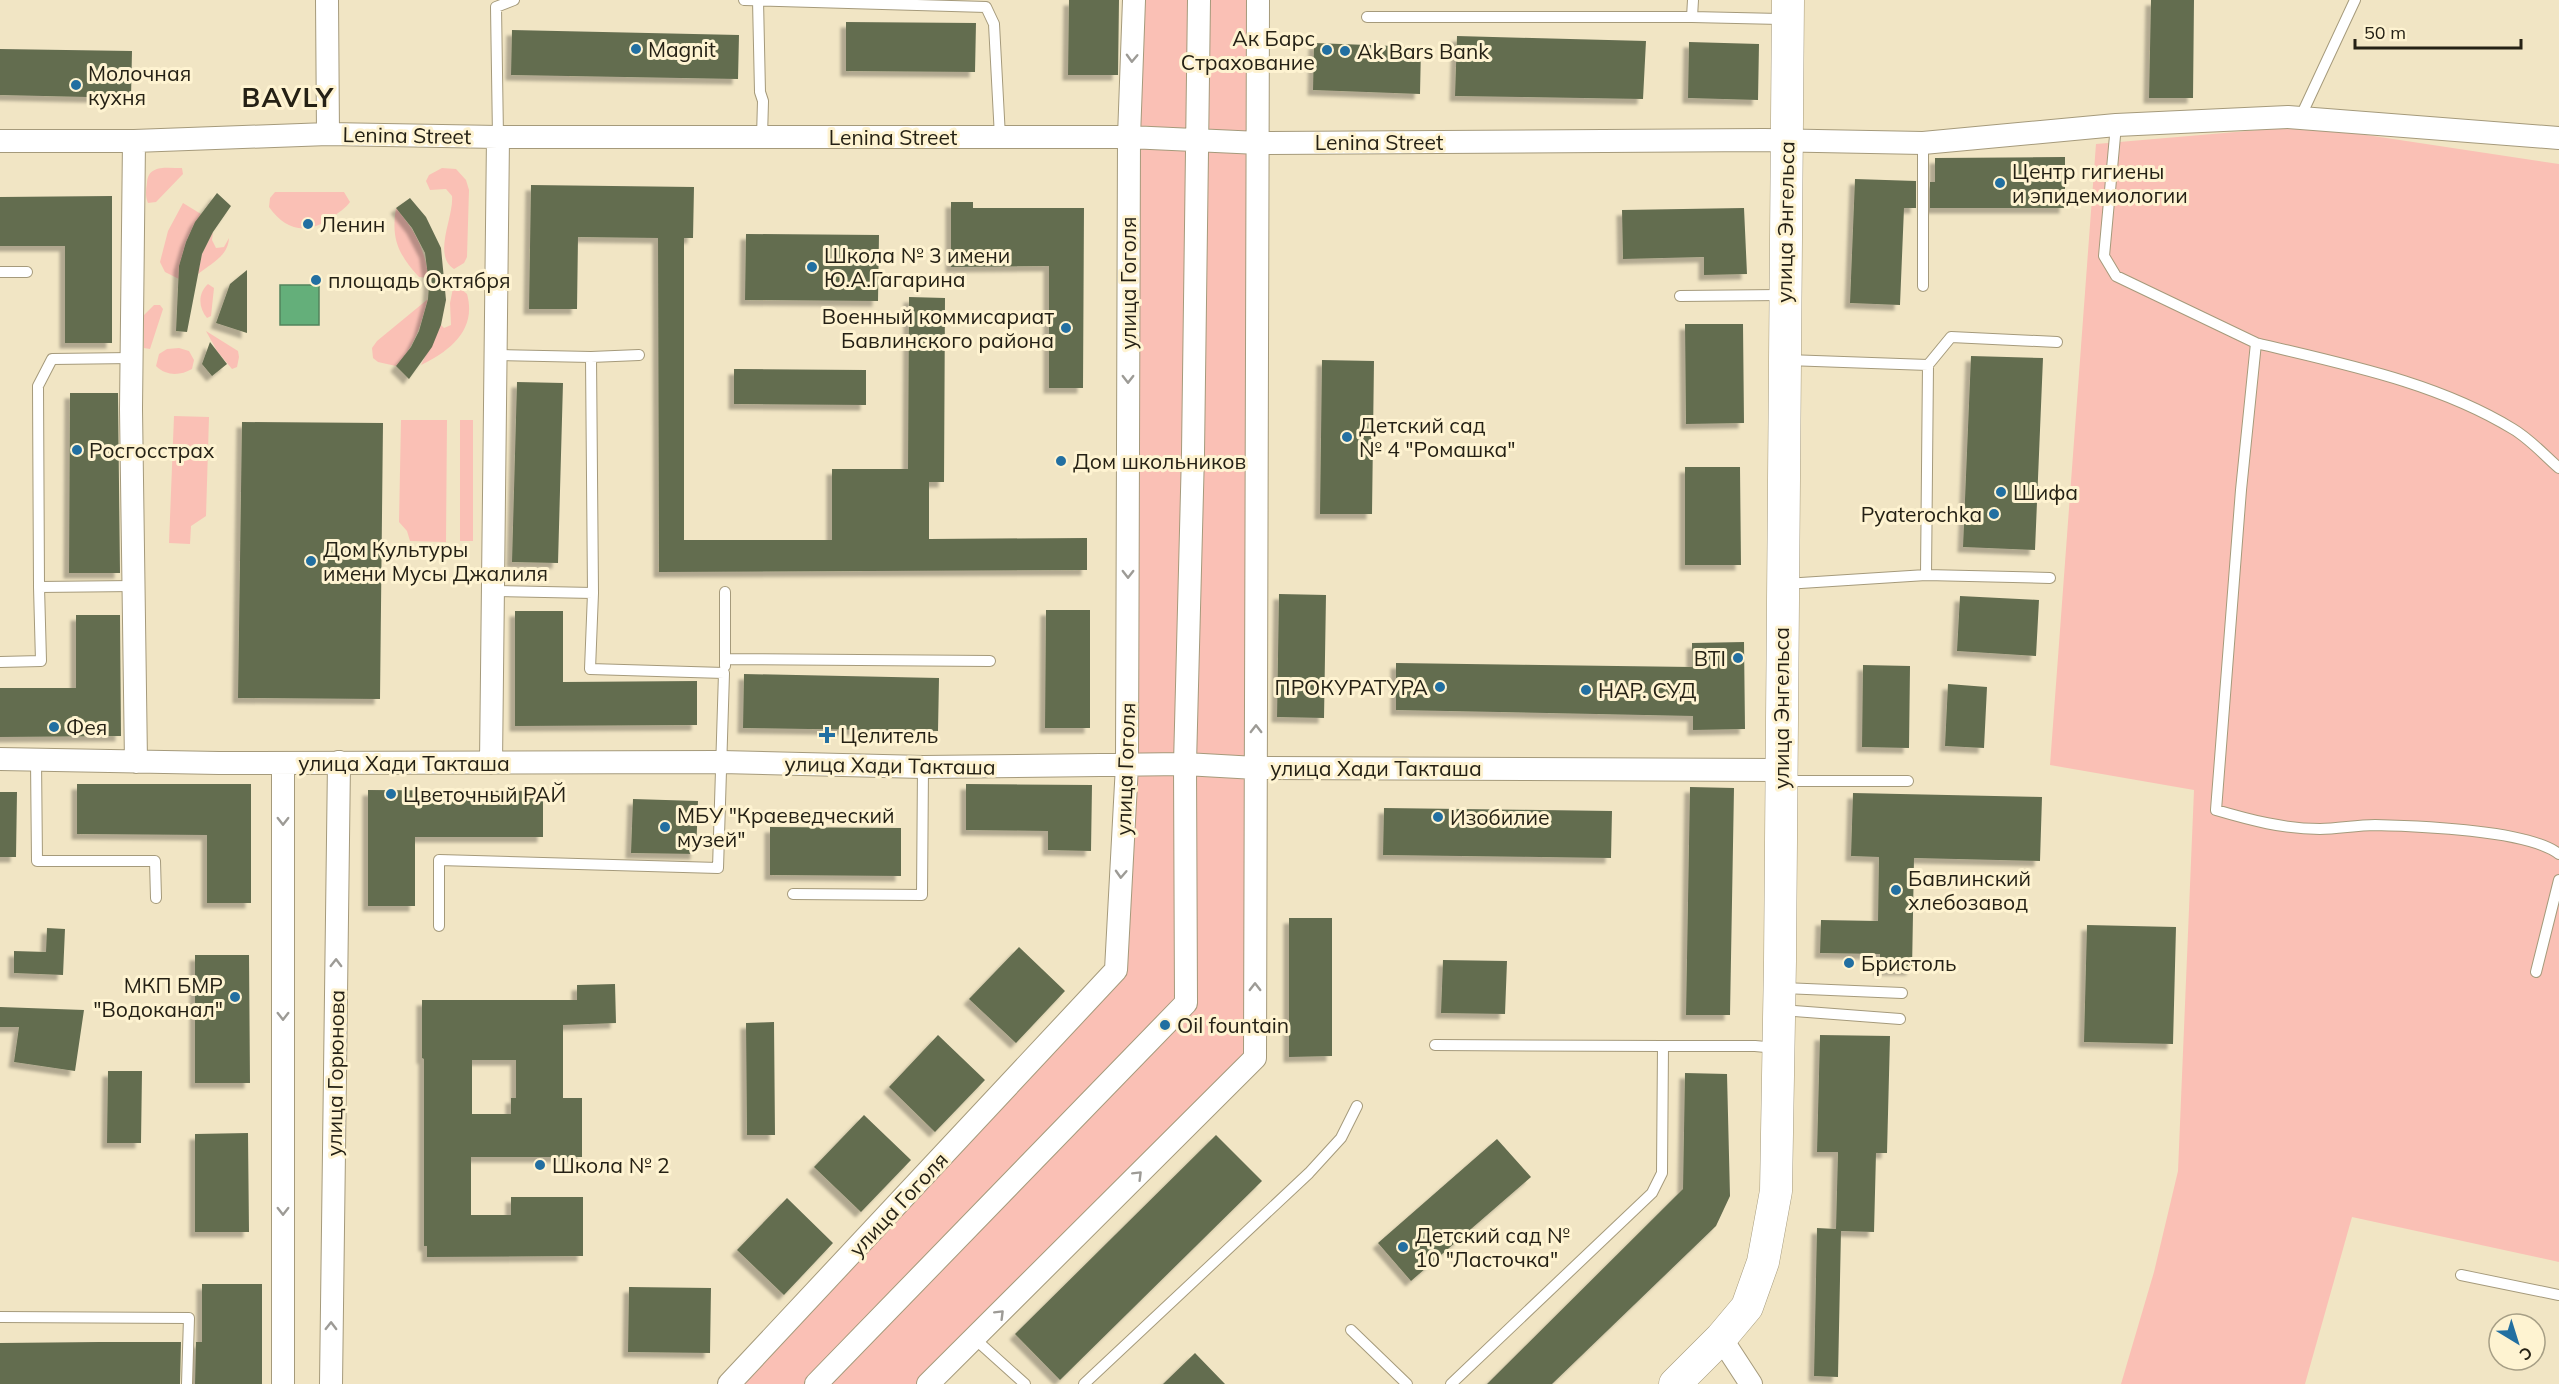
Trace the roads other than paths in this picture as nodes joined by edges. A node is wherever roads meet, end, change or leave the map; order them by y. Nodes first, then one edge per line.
1 (327, 0) edge
2 (514, 0) edge
3 (744, 0) edge
4 (758, 0) edge
5 (1134, 0) edge
6 (1200, 0) edge
7 (1258, 0) edge
8 (1693, 0) edge
9 (2355, 0) edge
10 (1788, 10) edge
11 (1367, 17) dead end
12 (1692, 17) junction
13 (2300, 118) junction
14 (2116, 125) junction
15 (328, 134) junction
16 (498, 137) junction
17 (762, 137) junction
18 (1000, 137) junction
19 (1129, 137) junction
20 (2559, 138) edge
21 (1198, 140) junction
22 (0, 141) edge
23 (134, 141) junction
24 (1786, 141) junction
25 (1259, 143) junction
26 (1923, 143) junction
27 (0, 272) edge
28 (27, 272) dead end
29 (1923, 286) dead end
30 (1784, 295) junction
31 (1680, 296) dead end
32 (2057, 342) dead end
33 (2256, 344) junction
34 (496, 355) junction
35 (639, 355) dead end
36 (591, 357) junction
37 (132, 358) junction
38 (1783, 360) junction
39 (1928, 365) junction
40 (2559, 468) edge
41 (1926, 575) junction
42 (2050, 578) dead end
43 (1782, 584) junction
44 (135, 586) junction
45 (39, 587) junction
46 (492, 591) junction
47 (725, 592) dead end
48 (593, 593) junction
49 (725, 659) junction
50 (990, 660) dead end
51 (0, 662) edge
52 (724, 673) junction
53 (0, 759) edge
54 (36, 760) junction
55 (136, 762) junction
56 (339, 762) junction
57 (722, 762) junction
58 (283, 763) junction
59 (491, 763) junction
60 (1185, 764) junction
61 (1127, 765) junction
62 (923, 767) junction
63 (1256, 768) junction
64 (1781, 775) junction
65 (1908, 781) dead end
66 (2559, 854) edge
67 (2559, 880) edge
68 (793, 894) dead end
69 (156, 898) dead end
70 (439, 926) dead end
71 (2536, 972) dead end
72 (1902, 993) dead end
73 (1780, 999) junction
74 (1900, 1019) dead end
75 (1435, 1045) dead end
76 (1663, 1046) junction
77 (1778, 1049) junction
78 (1357, 1106) dead end
79 (2461, 1275) dead end
80 (2559, 1295) edge
81 (0, 1317) edge
82 (1351, 1330) dead end
83 (1721, 1338) junction
84 (975, 1339) junction
85 (187, 1384) edge
86 (283, 1384) edge
87 (331, 1384) edge
88 (729, 1384) edge
89 (816, 1384) edge
90 (928, 1384) edge
91 (1025, 1384) edge
92 (1084, 1384) edge
93 (1407, 1384) edge
94 (1451, 1384) edge
95 (1675, 1384) edge
96 (1752, 1384) edge

1 - 15 street
2 - 16 lane
3 - 4 lane
4 - 17 lane
4 - 18 lane
5 -> 19 street, улица Гоголя
6 - 21 street
7 - 25 street
8 - 12 lane
9 - 13 lane
10 - 12 lane
10 - 24 street, улица Энгельса
11 - 12 lane
13 - 14 street, Lenina Street
13 - 20 street, Lenina Street
14 - 26 street, Lenina Street
14 - 33 lane
15 - 16 street, Lenina Street
15 - 23 street, Lenina Street
16 - 17 street, Lenina Street
16 - 34 street
17 - 18 street, Lenina Street
18 - 19 street, Lenina Street
19 - 21 street, Lenina Street
19 -> 61 street, улица Гоголя
21 - 25 street, Lenina Street
21 - 60 street
22 - 23 street, Lenina Street
23 - 37 street
24 - 25 street, Lenina Street
24 - 26 street, Lenina Street
24 - 30 street, улица Энгельса
63 -> 25 street
26 - 29 lane
27 - 28 lane
30 - 31 lane
30 - 38 street, улица Энгельса
32 - 39 lane
33 - 40 lane
33 - 66 lane
34 - 36 lane
34 - 46 street
35 - 36 lane
36 - 48 lane
37 - 44 street
37 - 45 lane
38 - 39 lane
38 - 43 street, улица Энгельса
39 - 41 lane
41 - 42 lane
41 - 43 lane
43 - 64 street, улица Энгельса
44 - 45 lane
44 - 55 street
45 - 51 lane
46 - 48 lane
46 - 59 street
47 - 49 lane
48 - 52 lane
49 - 50 lane
49 - 52 lane
52 - 57 lane
53 - 54 street, улица Хади Такташа
54 - 55 street, улица Хади Такташа
54 - 69 lane
55 - 58 street, улица Хади Такташа
56 - 58 street, улица Хади Такташа
56 - 59 street, улица Хади Такташа
87 -> 56 street, улица Горюнова
57 - 59 street, улица Хади Такташа
57 - 62 street, улица Хади Такташа
57 - 70 lane
58 -> 86 street
60 - 61 street, улица Хади Такташа
60 - 63 street, улица Хади Такташа
60 - 89 street
61 - 62 street, улица Хади Такташа
61 -> 88 street, улица Гоголя
62 - 68 lane
63 - 64 street, улица Хади Такташа
84 -> 63 street
64 - 65 lane
64 - 73 street, улица Энгельса
67 - 71 lane
72 - 73 lane
73 - 74 lane
73 - 77 street, улица Энгельса
75 - 76 lane
76 - 77 lane
76 - 94 lane
77 - 83 street, улица Энгельса
78 - 92 lane
79 - 80 lane
81 - 85 lane
82 - 93 lane
83 - 95 street, улица Энгельса
83 - 96 street
84 - 90 street
84 - 91 lane

